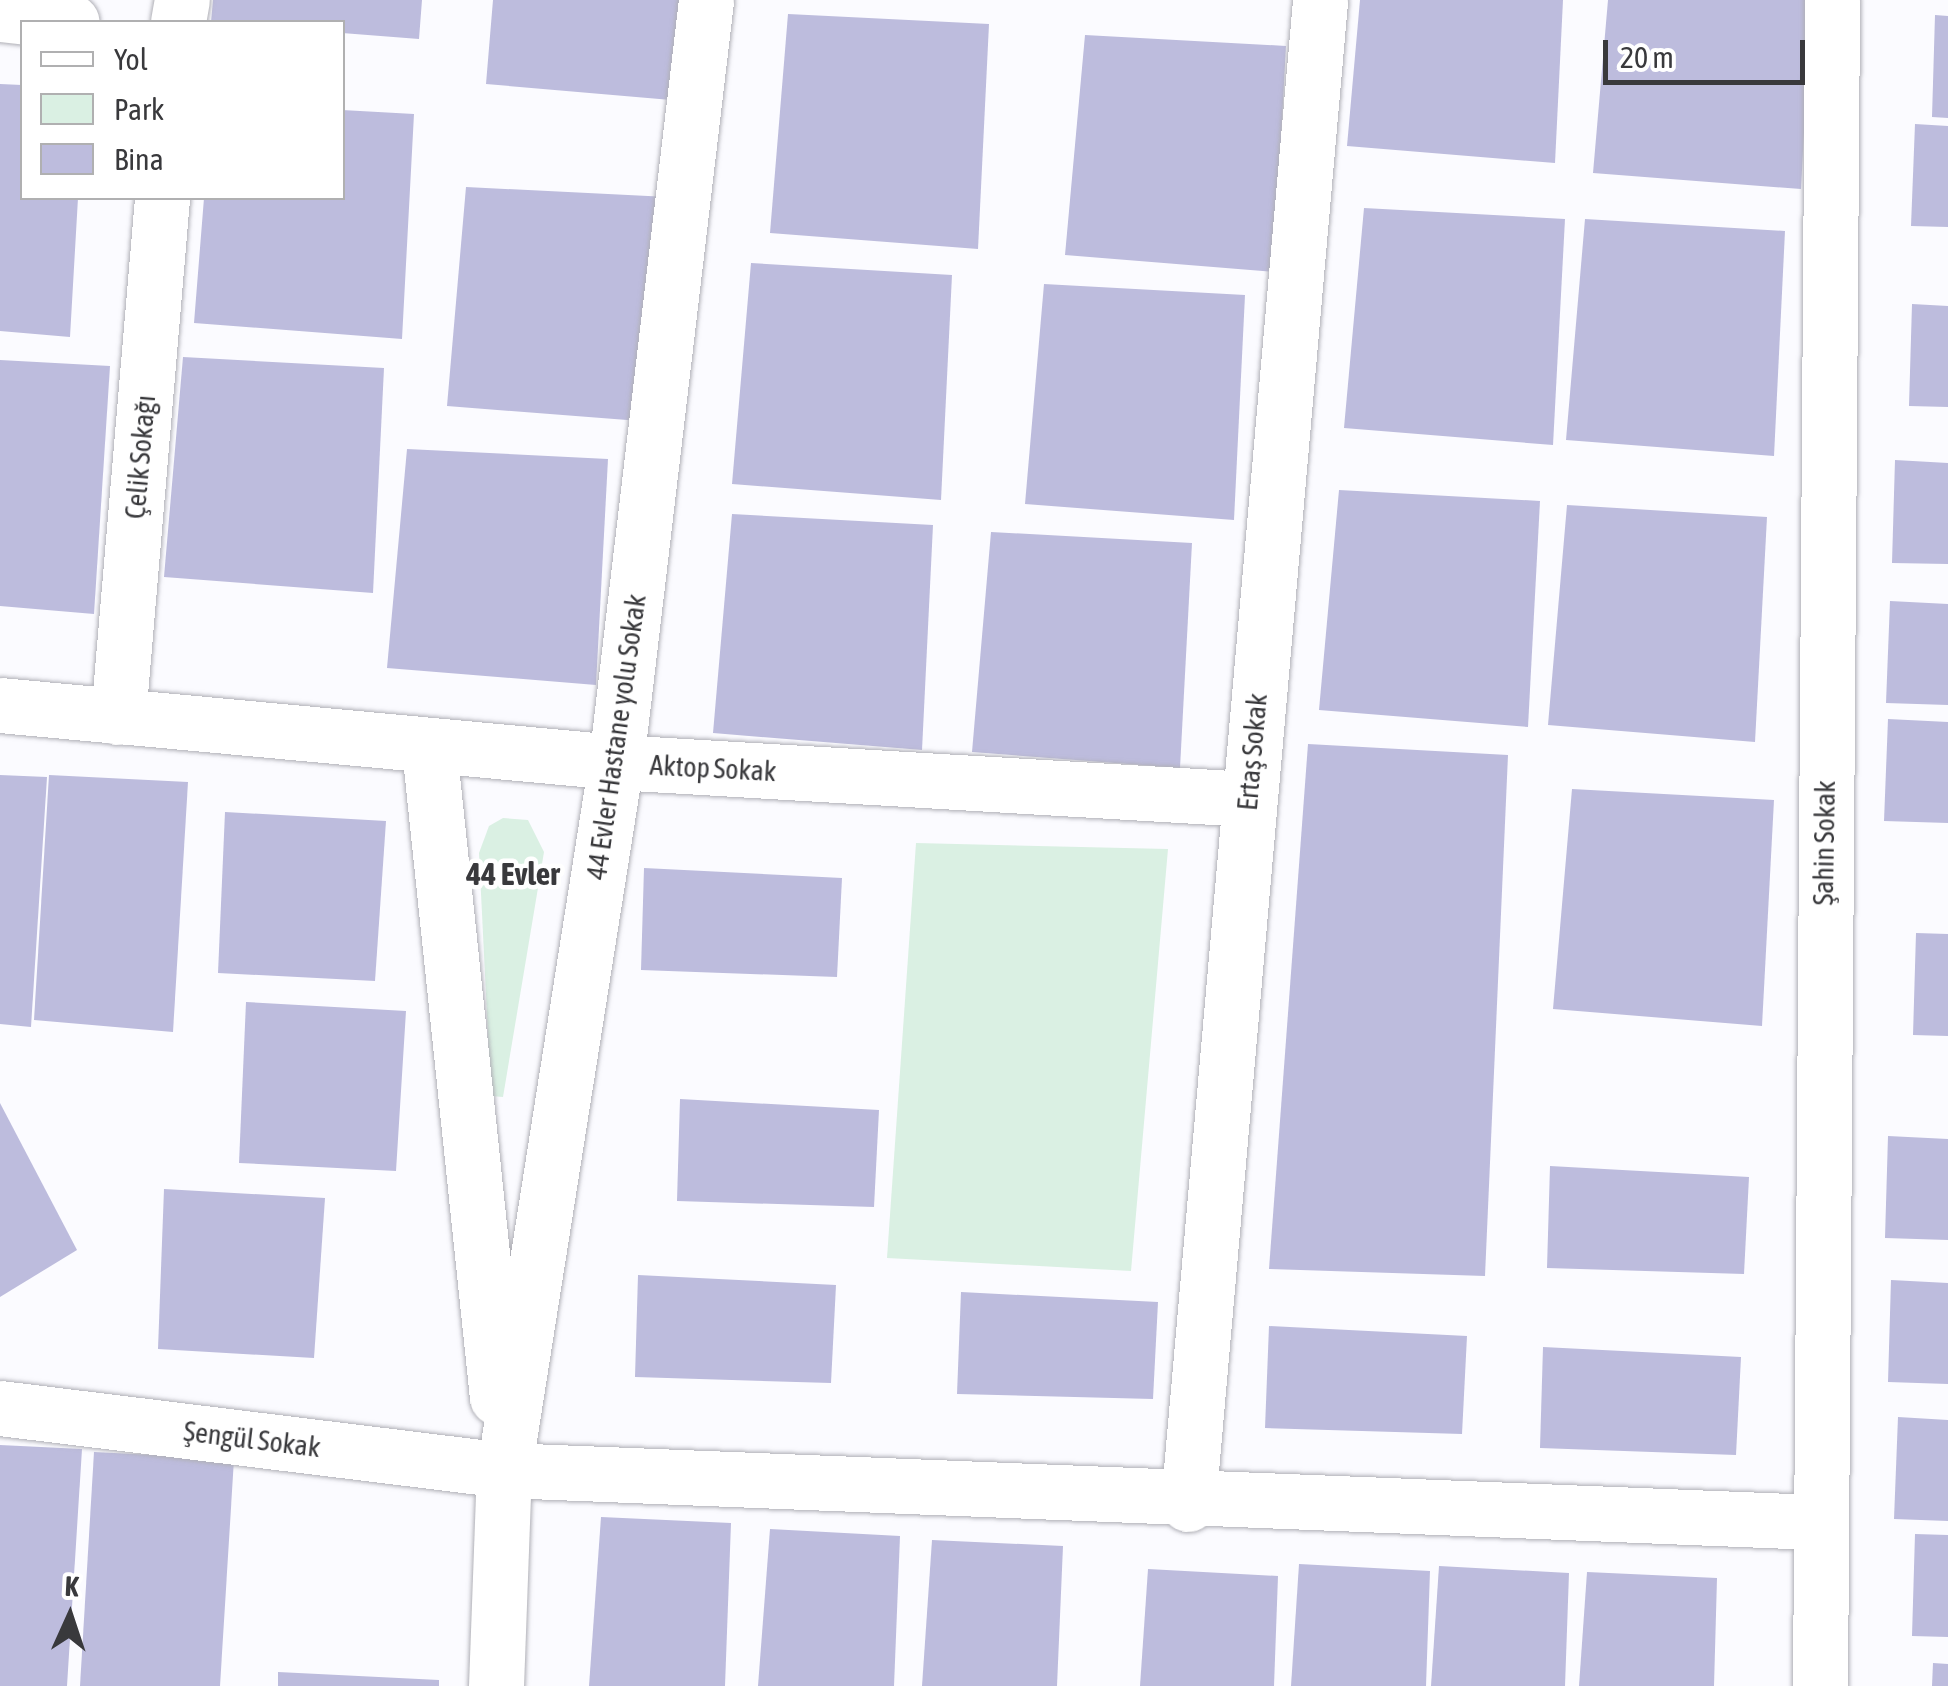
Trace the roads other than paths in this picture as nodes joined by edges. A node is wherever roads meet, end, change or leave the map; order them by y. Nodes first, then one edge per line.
1 (706, 0) edge
2 (1320, 0) edge
3 (1832, 0) edge
4 (0, 14) edge
5 (54, 20) edge
6 (162, 200) edge
7 (0, 705) edge
8 (118, 717) junction
9 (428, 748) junction
10 (616, 762) junction
11 (1248, 798) junction
12 (0, 1408) edge
13 (504, 1470) junction
14 (1188, 1504) junction
15 (1817, 1522) junction
16 (496, 1686) edge
17 (1820, 1686) edge

1 - 10 street, 44 Evler Hastane yolu Sokak
2 - 11 street, Ertaş Sokak
3 - 15 street, Şahin Sokak
4 - 5 street
6 - 8 street, Çelik Sokağı
7 - 8 street, Aktop Sokak
8 - 9 street, Aktop Sokak
9 - 10 street, Aktop Sokak
9 - 13 street, 44 Evler Hastane yolu Sokak
10 - 11 street, Aktop Sokak
10 - 13 street, 44 Evler Hastane yolu Sokak
11 - 14 street, Ertaş Sokak
12 - 13 street, Şengül Sokak
13 - 14 street, Şengül Sokak
13 - 16 street, 44 Evler Hastane yolu Sokak
14 - 15 street, Şengül Sokak
15 - 17 street, Şahin Sokak

